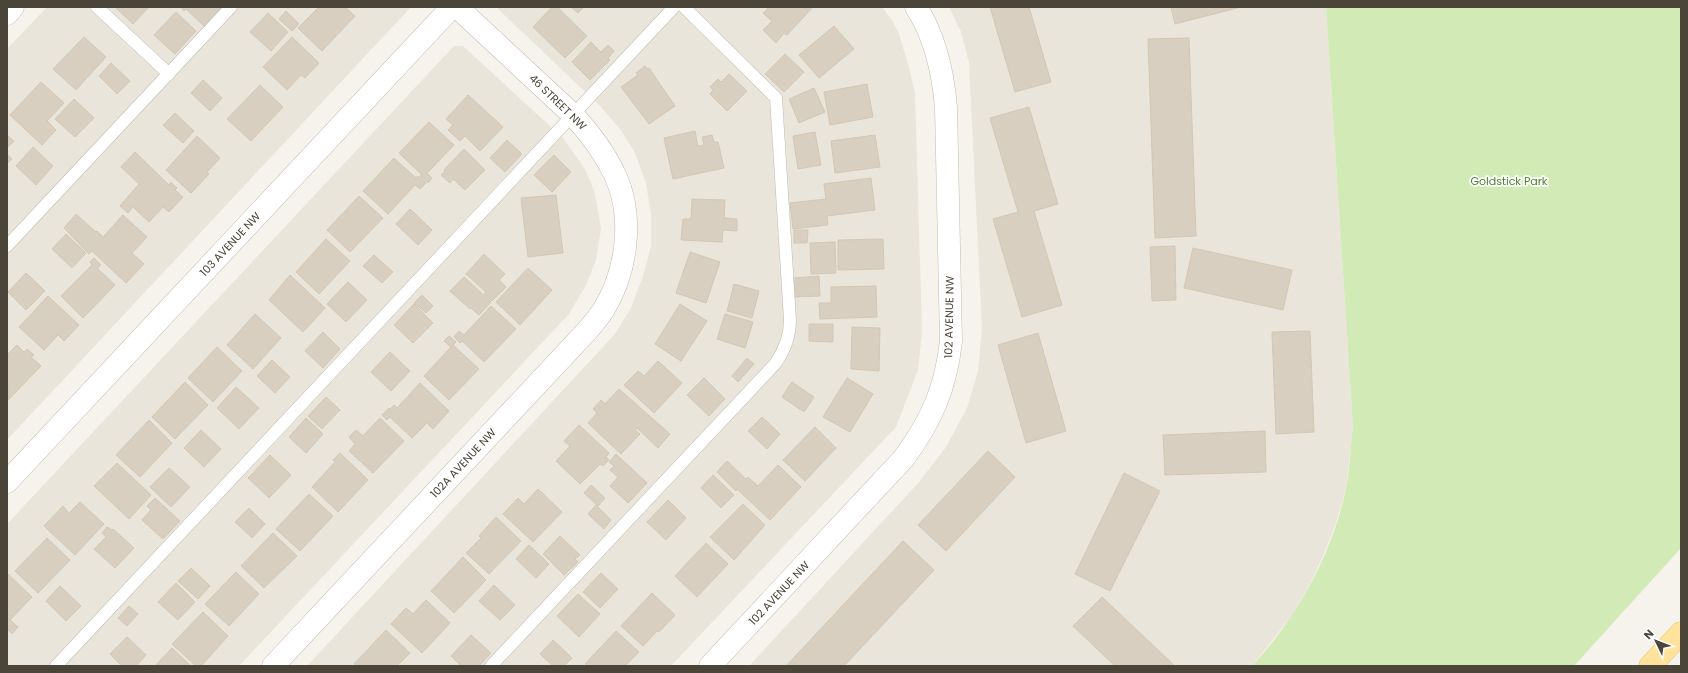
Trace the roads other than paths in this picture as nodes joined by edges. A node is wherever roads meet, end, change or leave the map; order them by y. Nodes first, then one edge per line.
1 (13, 7) edge
2 (97, 7) edge
3 (232, 7) edge
4 (452, 7) edge
5 (457, 7) edge
6 (674, 7) edge
7 (684, 7) edge
8 (916, 7) edge
9 (7, 14) edge
10 (169, 74) junction
11 (572, 114) junction
12 (626, 244) joint
13 (7, 246) edge
14 (7, 482) edge
15 (1681, 633) edge
16 (56, 666) edge
17 (273, 666) edge
18 (491, 666) edge
19 (710, 666) edge
20 (1650, 666) edge

1 - 9 street
2 - 10 lane
3 - 10 lane
4 - 14 street, 103 AVENUE NW
5 - 11 street, 46 STREET NW
6 - 11 lane
7 - 18 lane
8 - 19 street, 102 AVENUE NW
10 - 13 lane
11 - 12 street, 46 STREET NW
11 - 16 lane
12 - 17 street, 102A AVENUE NW
15 - 20 main road

